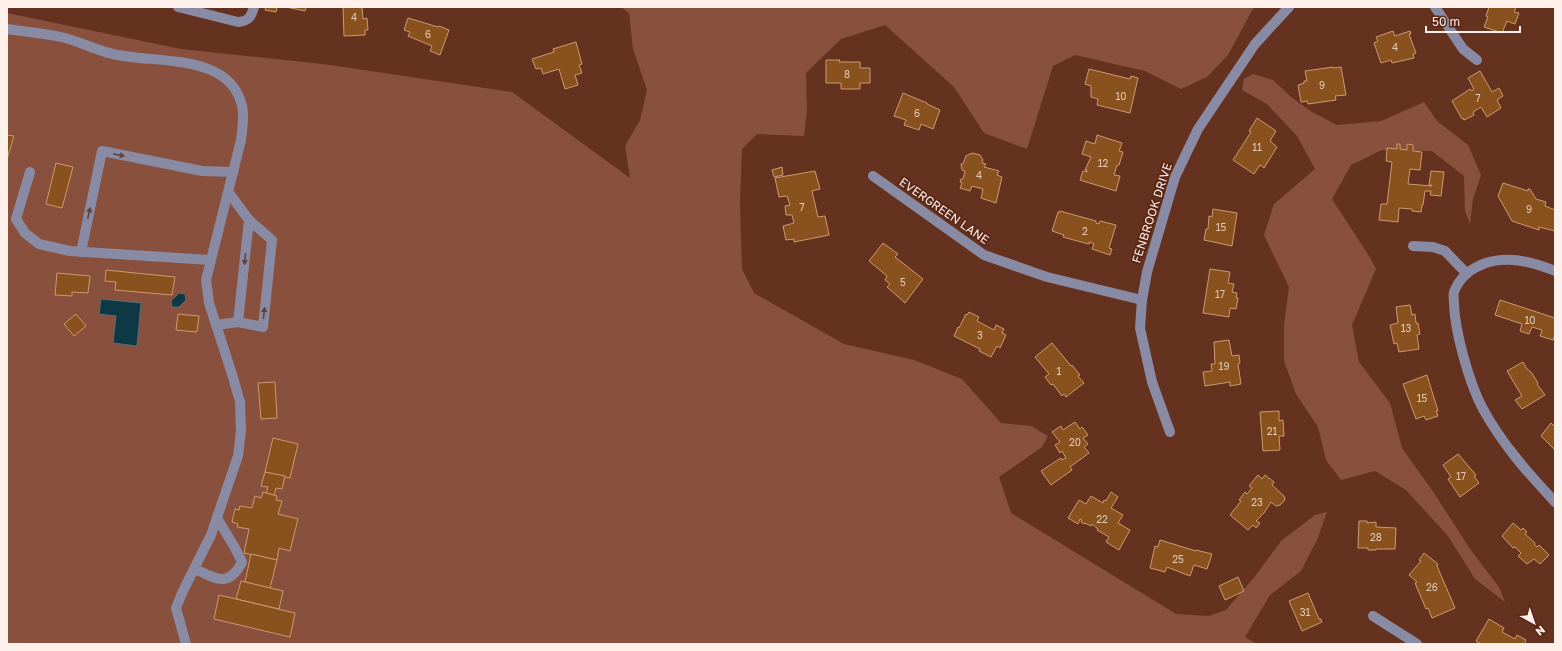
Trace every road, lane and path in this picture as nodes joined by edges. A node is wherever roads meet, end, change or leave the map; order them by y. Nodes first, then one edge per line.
1 (178, 7) edge
2 (254, 7) edge
3 (1289, 7) edge
4 (1435, 7) edge
5 (7, 29) edge
6 (1477, 60) dead end
7 (30, 172) dead end
8 (233, 172) junction
9 (873, 176) dead end
10 (229, 193) junction
11 (249, 220) junction
12 (1413, 246) dead end
13 (81, 252) junction
14 (210, 260) junction
15 (1555, 271) edge
16 (1467, 274) junction
17 (1142, 300) junction
18 (238, 322) junction
19 (216, 325) junction
20 (1170, 432) dead end
21 (1555, 502) edge
22 (217, 518) junction
23 (195, 569) junction
24 (1373, 616) dead end
25 (186, 644) edge
26 (1417, 644) edge

1 - 2 street
3 - 17 street, FENBROOK DRIVE
4 - 6 street
5 - 8 street
7 - 13 street
8 - 10 street
13 -> 8 street
9 - 17 street, EVERGREEN LANE
10 - 11 street
10 - 14 street
11 -> 18 street
18 -> 11 street
12 - 16 street
13 - 14 street
14 - 19 street
15 - 16 street
16 - 21 street
17 - 20 street, FENBROOK DRIVE
18 - 19 street
19 - 22 street
22 - 23 street
22 - 23 street
23 - 25 street
24 - 26 street

